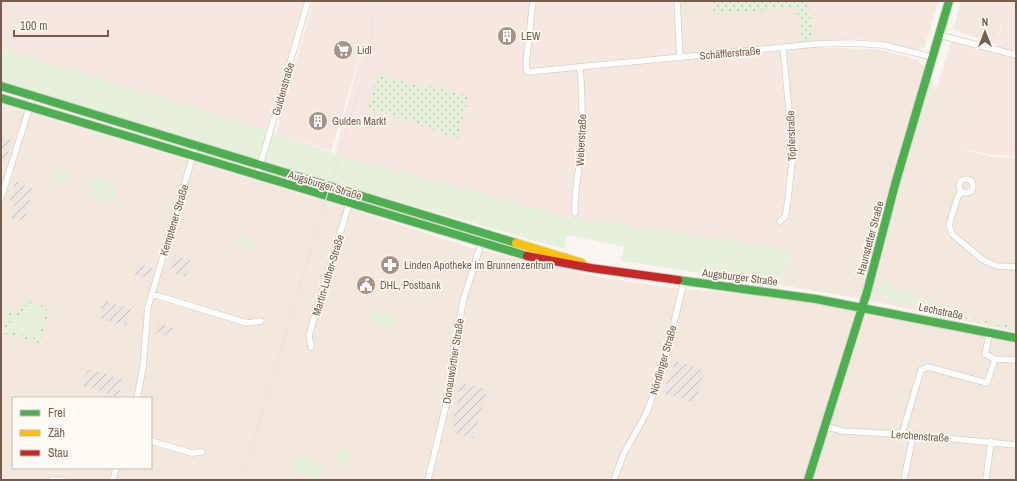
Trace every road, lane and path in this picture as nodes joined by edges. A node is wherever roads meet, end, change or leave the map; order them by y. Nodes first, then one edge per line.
1 (308, 1) edge
2 (533, 1) edge
3 (677, 1) edge
4 (949, 1) edge
5 (939, 35) junction
6 (784, 48) junction
7 (1016, 55) edge
8 (932, 57) junction
9 (680, 58) junction
10 (580, 67) junction
11 (1, 86) edge
12 (33, 96) junction
13 (1, 98) edge
14 (30, 107) junction
15 (196, 145) junction
16 (193, 156) junction
17 (261, 164) junction
18 (257, 176) junction
19 (962, 192) dead end
20 (1, 198) edge
21 (350, 204) junction
22 (575, 212) dead end
23 (780, 221) dead end
24 (480, 244) junction
25 (1016, 267) edge
26 (616, 272) junction
27 (684, 281) junction
28 (152, 294) junction
29 (862, 306) junction
30 (261, 321) dead end
31 (990, 332) junction
32 (1016, 338) edge
33 (311, 347) dead end
34 (995, 359) junction
35 (1016, 360) edge
36 (137, 397) edge
37 (824, 426) junction
38 (902, 434) junction
39 (913, 435) junction
40 (991, 441) junction
41 (152, 442) edge
42 (1016, 445) edge
43 (202, 452) dead end
44 (116, 469) edge
45 (51, 480) edge
46 (62, 480) edge
47 (113, 480) edge
48 (428, 480) edge
49 (614, 480) edge
50 (808, 480) edge
51 (904, 480) edge
52 (986, 480) edge

1 - 17 street, Guldenstraße
2 - 10 street, Schäfflerstraße
3 - 9 street
4 - 5 street, Haunstetter Straße
5 - 7 street
5 - 8 street, Haunstetter Straße
6 - 8 street, Schäfflerstraße
6 - 9 street, Schäfflerstraße
6 - 23 street, Töpferstraße
8 - 29 street, Haunstetter Straße
9 - 10 street, Schäfflerstraße
10 - 22 street, Weberstraße
11 - 12 street, Augsburger Straße
12 - 14 street
12 - 15 street, Augsburger Straße
13 - 14 street, Augsburger Straße
14 - 16 street, Augsburger Straße
14 - 20 street
15 - 16 street, Kemptener Straße
15 - 17 street, Augsburger Straße
16 - 18 street, Augsburger Straße
16 - 28 street, Kemptener Straße
17 - 18 street, Guldenstraße
17 - 26 street, Augsburger Straße
18 - 21 street, Augsburger Straße
19 - 25 street
21 - 24 street, Augsburger Straße
21 - 33 street, Martin-Luther-Straße
24 - 26 street, Augsburger Straße
24 - 48 street, Donauwörther Straße
26 - 27 street, Augsburger Straße
27 - 29 street, Augsburger Straße
27 - 49 street, Nördlinger Straße
28 - 30 street
28 - 36 street, Kemptener Straße
29 - 31 street, Lechstraße
29 - 37 street, Haunstetter Straße
31 - 32 street, Lechstraße
31 - 34 street
34 - 35 street
34 - 38 street
37 - 38 street, Lerchenstraße
37 - 50 street, Haunstetter Straße
38 - 39 street, Lerchenstraße
39 - 40 street, Lerchenstraße
39 - 51 street
40 - 42 street, Lerchenstraße
40 - 52 street
41 - 43 street
44 - 47 street
45 - 46 street

